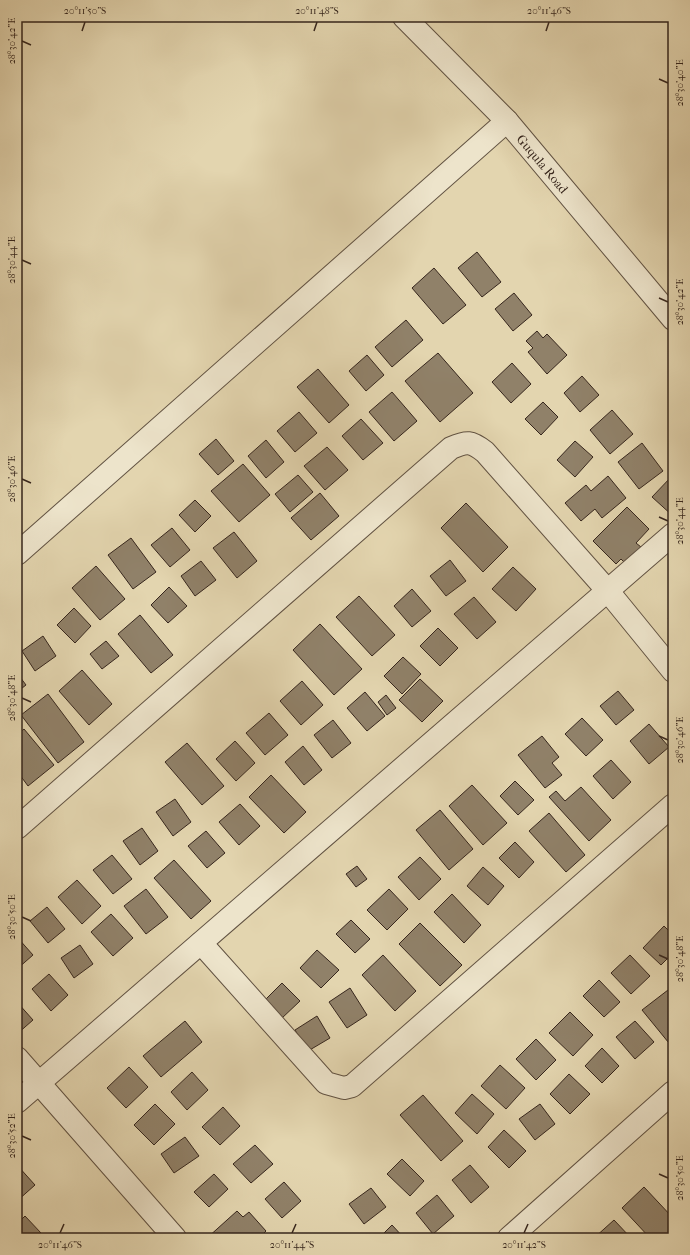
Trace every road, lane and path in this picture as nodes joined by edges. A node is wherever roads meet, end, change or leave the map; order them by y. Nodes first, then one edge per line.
1 (404, 17) edge
2 (507, 122) junction
3 (673, 319) edge
4 (673, 534) edge
5 (17, 554) edge
6 (608, 590) junction
7 (673, 671) edge
8 (673, 805) edge
9 (17, 828) edge
10 (201, 943) junction
11 (17, 1058) edge
12 (38, 1084) junction
13 (673, 1092) edge
14 (17, 1102) edge
15 (175, 1238) edge
16 (509, 1238) edge

1 - 2 street, Guqula Road
2 - 3 street, Guqula Road
2 - 5 street
4 - 6 street
6 - 7 street
6 - 9 street
6 - 10 street
8 - 10 street
10 - 12 street
11 - 12 street
12 - 14 street
12 - 15 street
13 - 16 street

